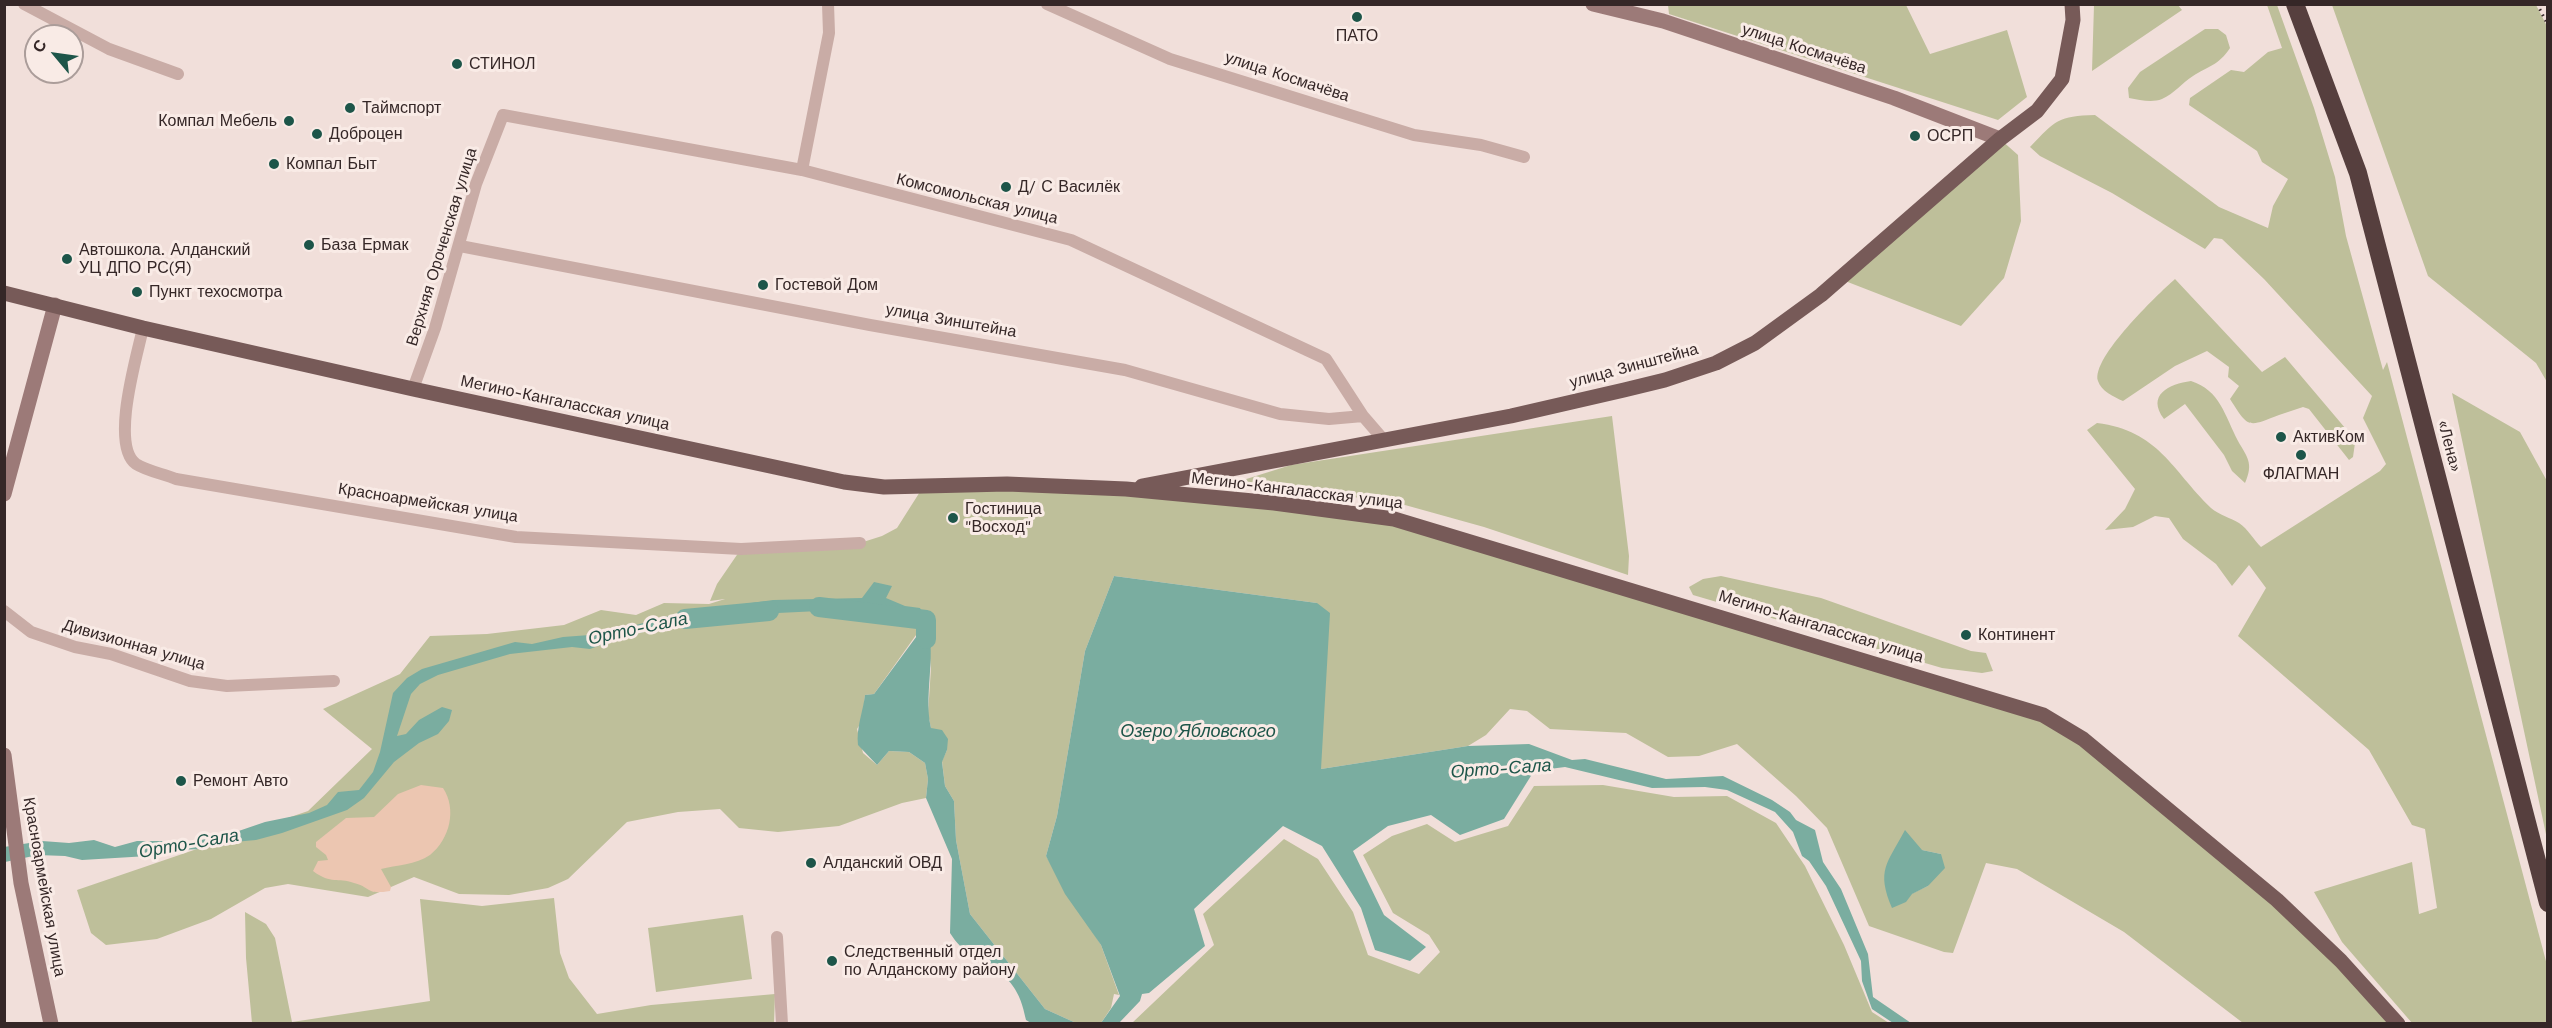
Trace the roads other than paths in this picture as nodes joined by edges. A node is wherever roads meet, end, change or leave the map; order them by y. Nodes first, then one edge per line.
1 (24, 4) edge
2 (828, 4) edge
3 (1047, 4) edge
4 (1593, 4) edge
5 (2072, 4) edge
6 (2295, 4) edge
7 (178, 74) dead end
8 (503, 115) joint
9 (2000, 139) junction
10 (1524, 157) dead end
11 (802, 170) junction
12 (460, 246) junction
13 (4, 293) edge
14 (55, 305) junction
15 (143, 328) junction
16 (413, 389) junction
17 (1363, 416) junction
18 (1382, 438) junction
19 (1126, 489) junction
20 (4, 494) edge
21 (860, 543) dead end
22 (4, 611) edge
23 (334, 681) dead end
24 (4, 755) edge
25 (2547, 903) edge
26 (777, 937) dead end
27 (51, 1023) edge
28 (782, 1023) edge
29 (2398, 1023) edge

1 - 7 street
2 - 11 street
3 - 10 street, улица Космачёва
4 - 9 street, улица Космачёва
5 - 9 main road, улица Зинштейна
6 - 25 highway, «Лена»
8 - 11 street, Комсомольская улица
8 - 12 street, Верхняя Ороченская улица
9 - 18 main road, улица Зинштейна
11 - 17 street, Комсомольская улица
12 - 16 street, Верхняя Ороченская улица
12 - 17 street, улица Зинштейна
13 - 14 main road, Мегино-Кангаласская улица
14 - 15 main road, Мегино-Кангаласская улица
14 - 20 street
15 - 16 main road, Мегино-Кангаласская улица
15 - 21 street, Красноармейская улица
16 - 19 main road, Мегино-Кангаласская улица
17 - 18 street, Комсомольская улица
18 - 19 main road, Мегино-Кангаласская улица
19 - 29 main road, Мегино-Кангаласская улица
22 - 23 street, Дивизионная улица
24 - 27 street, Красноармейская улица
26 - 28 street

